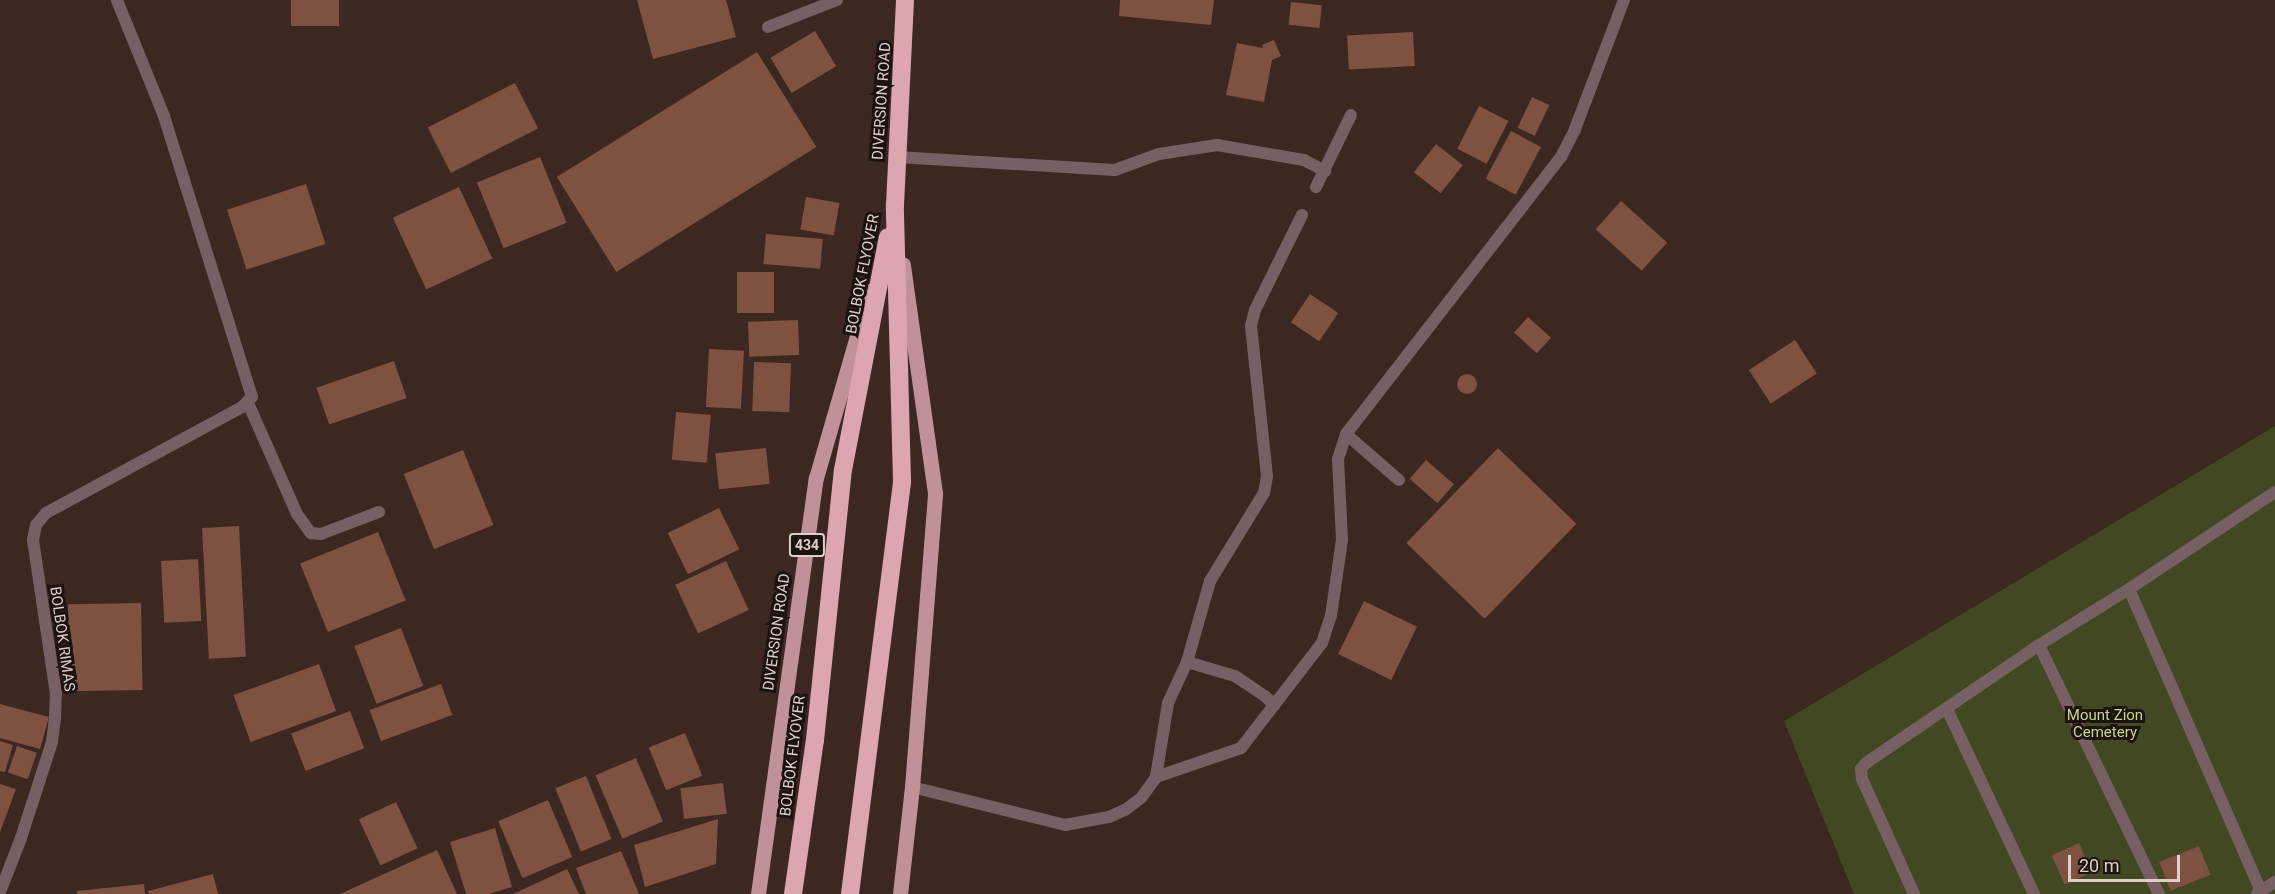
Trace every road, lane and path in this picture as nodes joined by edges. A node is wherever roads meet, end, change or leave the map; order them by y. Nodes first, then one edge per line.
1 (117, 0) edge
2 (837, 0) edge
3 (905, 0) edge
4 (1624, 0) edge
5 (768, 27) dead end
6 (1351, 115) dead end
7 (897, 157) junction
8 (1325, 171) junction
9 (1316, 187) dead end
10 (895, 205) junction
11 (1302, 215) dead end
12 (248, 403) junction
13 (1346, 434) junction
14 (1399, 480) dead end
15 (2275, 492) edge
16 (379, 513) dead end
17 (2129, 589) junction
18 (2038, 645) junction
19 (1187, 662) junction
20 (1274, 705) junction
21 (1947, 709) junction
22 (1156, 777) junction
23 (912, 787) junction
24 (2275, 882) edge
25 (0, 892) edge
26 (2259, 893) edge
27 (758, 894) edge
28 (793, 894) edge
29 (850, 894) edge
30 (900, 894) edge
31 (1914, 894) edge
32 (2034, 894) edge
33 (2159, 894) edge

1 - 12 street
2 - 5 street
3 - 7 highway, DIVERSION ROAD / 434
4 - 13 street
6 - 8 street
7 - 8 street
7 - 10 highway, DIVERSION ROAD / 434
8 - 9 street
10 - 23 main road, DIVERSION ROAD / 434
10 - 27 main road, DIVERSION ROAD / 434
10 - 28 highway, BOLBOK FLYOVER / 434
10 - 29 highway, BOLBOK FLYOVER / 434
11 - 19 street
12 - 16 street
12 - 25 street, BOLBOK RIMAS
13 - 14 street
13 - 20 street
15 - 17 street
17 - 18 street
17 - 26 street
18 - 21 street
18 - 33 street
19 - 20 street
19 - 22 street
20 - 22 street
21 - 31 street
21 - 32 street
22 - 23 street
23 - 30 main road, DIVERSION ROAD / 434
24 - 26 street

